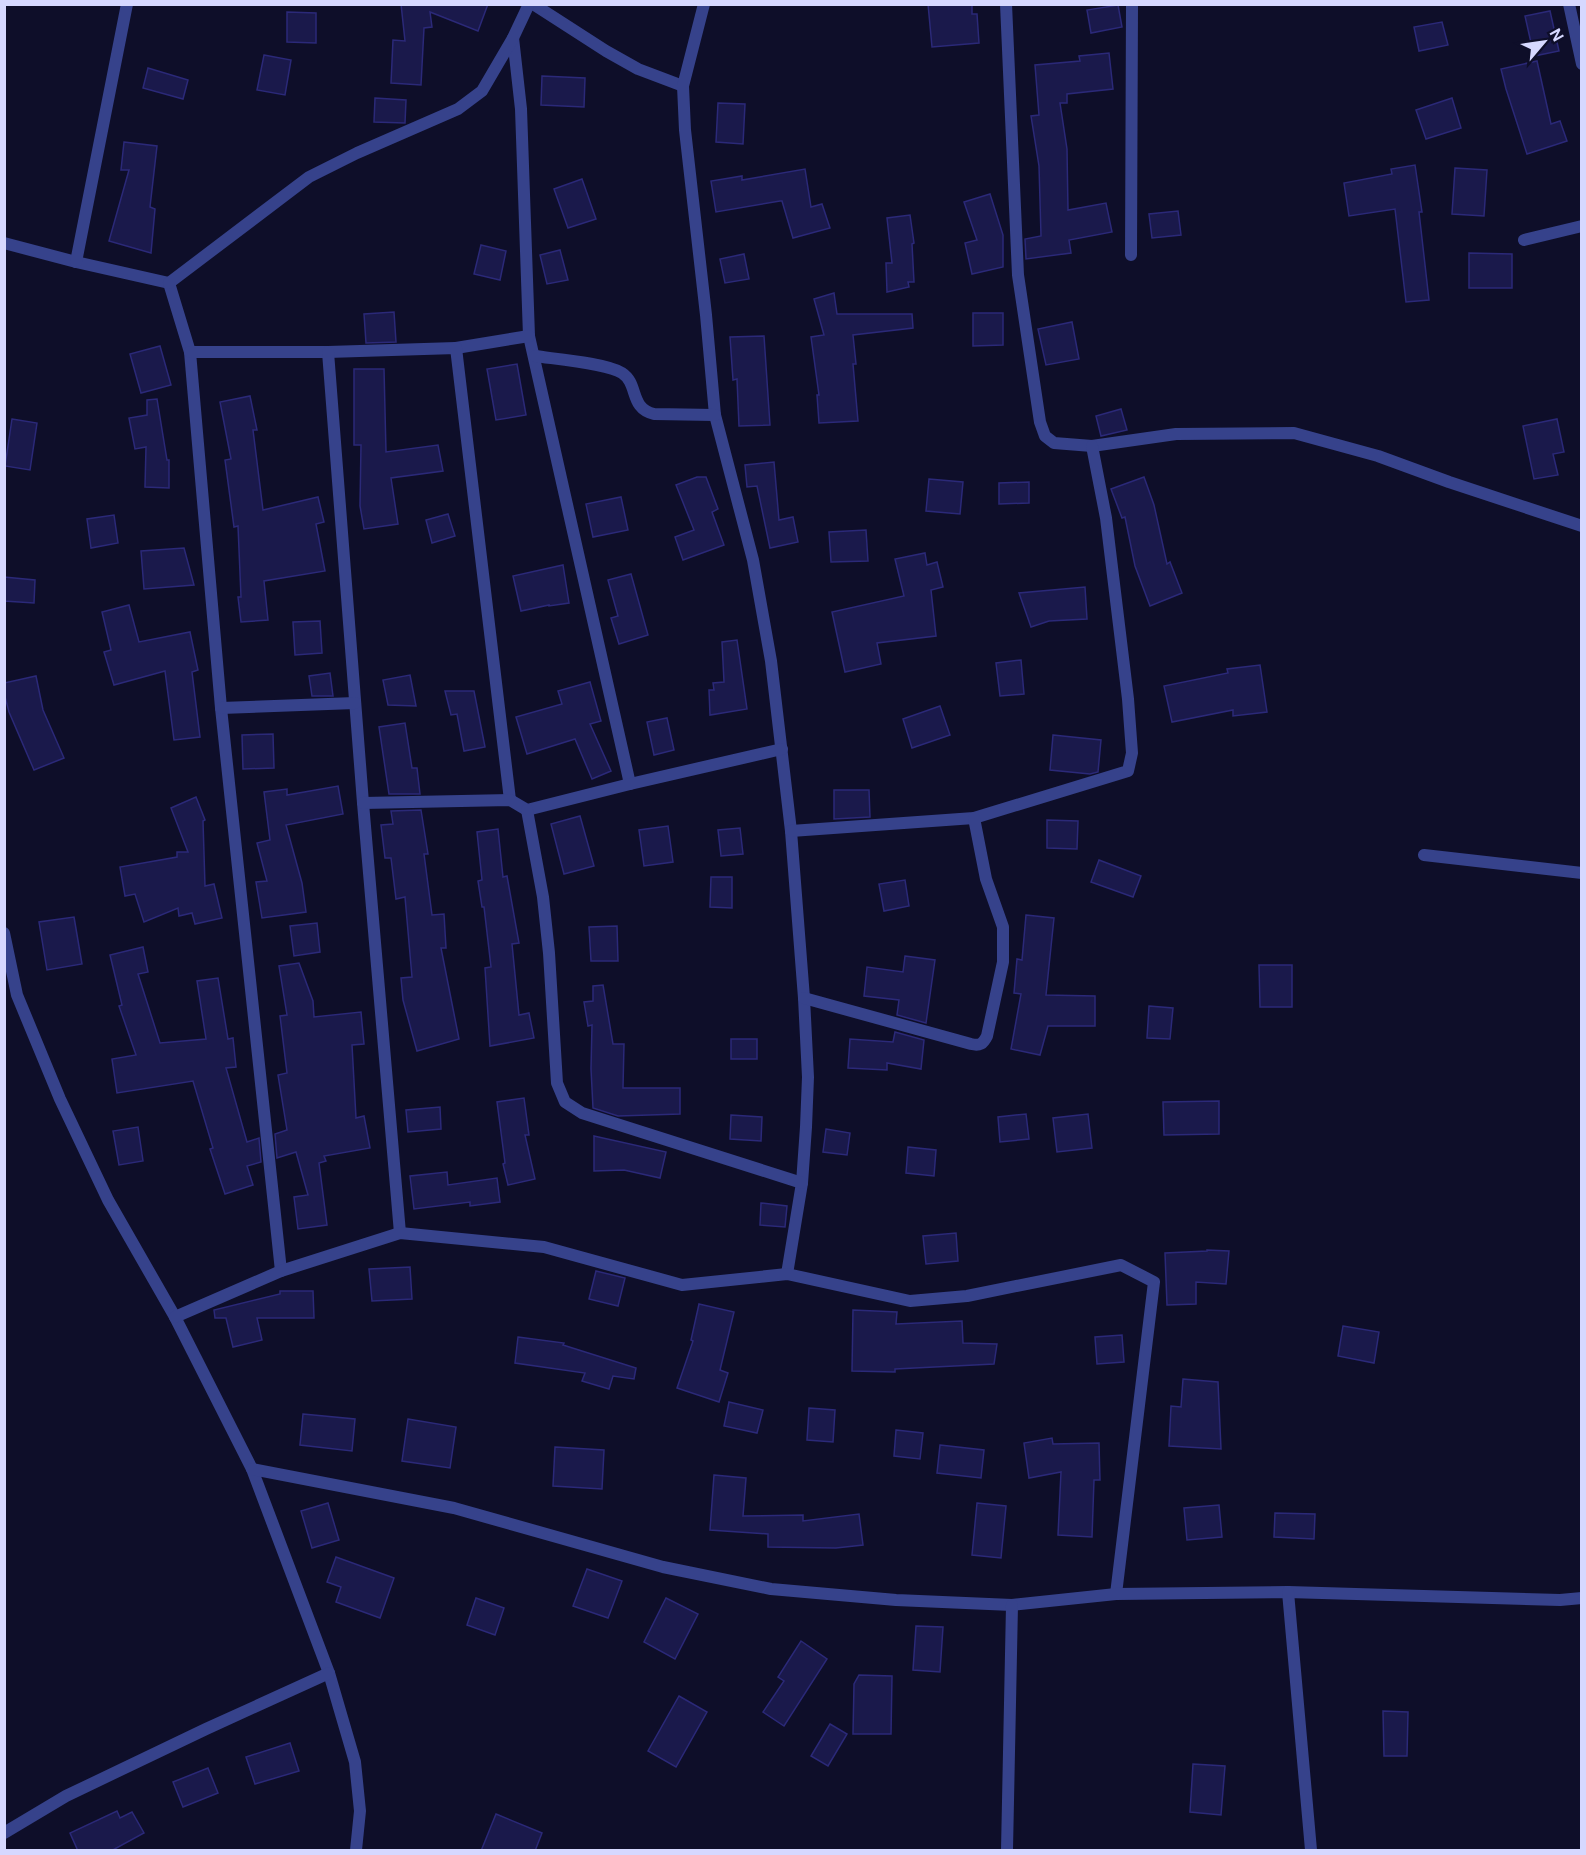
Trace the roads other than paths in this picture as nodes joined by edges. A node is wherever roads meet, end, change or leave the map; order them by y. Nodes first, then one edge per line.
1 (127, 4) edge
2 (531, 4) edge
3 (704, 4) edge
4 (1006, 4) edge
5 (1132, 4) edge
6 (1569, 4) edge
7 (513, 38) junction
8 (1581, 64) edge
9 (683, 86) junction
10 (1581, 226) edge
11 (1524, 240) dead end
12 (4, 243) edge
13 (1131, 255) dead end
14 (76, 262) junction
15 (169, 283) junction
16 (530, 336) junction
17 (456, 348) junction
18 (190, 352) junction
19 (328, 352) junction
20 (535, 356) junction
21 (715, 415) junction
22 (1092, 446) junction
23 (1581, 526) edge
24 (355, 703) junction
25 (221, 708) junction
26 (782, 749) junction
27 (630, 784) junction
28 (510, 800) junction
29 (363, 803) junction
30 (527, 810) junction
31 (974, 818) junction
32 (791, 831) junction
33 (1424, 855) dead end
34 (1581, 873) edge
35 (4, 933) edge
36 (11, 997) edge
37 (804, 998) junction
38 (802, 1183) junction
39 (400, 1233) junction
40 (281, 1271) junction
41 (787, 1274) junction
42 (175, 1317) junction
43 (252, 1469) junction
44 (1288, 1592) junction
45 (1116, 1594) junction
46 (1581, 1598) edge
47 (1012, 1605) junction
48 (329, 1672) junction
49 (4, 1833) edge
50 (356, 1851) edge
51 (1007, 1851) edge
52 (1311, 1851) edge

1 - 14 street
2 - 7 street
2 - 9 street
3 - 9 street
4 - 22 street
5 - 13 street
6 - 8 street
7 - 15 street
7 - 16 street
9 - 21 street
10 - 11 street
12 - 14 street
14 - 15 street
15 - 18 street
16 - 17 street
16 - 20 street
17 - 19 street
17 - 28 street
18 - 19 street
18 - 25 street
19 - 24 street
20 - 21 street
20 - 27 street
21 - 26 street
22 - 23 street
22 - 31 street
24 - 25 street
24 - 29 street
25 - 40 street
26 - 27 street
26 - 32 street
27 - 30 street
28 - 29 street
28 - 30 street
29 - 39 street
30 - 38 street
31 - 32 street
31 - 37 street
32 - 37 street
33 - 34 street
35 - 36 street
36 - 42 street
37 - 38 street
38 - 41 street
39 - 40 street
39 - 41 street
40 - 42 street
41 - 45 street
42 - 43 street
43 - 47 street
43 - 48 street
44 - 45 street
44 - 46 street
44 - 52 street
45 - 47 street
47 - 51 street
48 - 49 street
48 - 50 street

